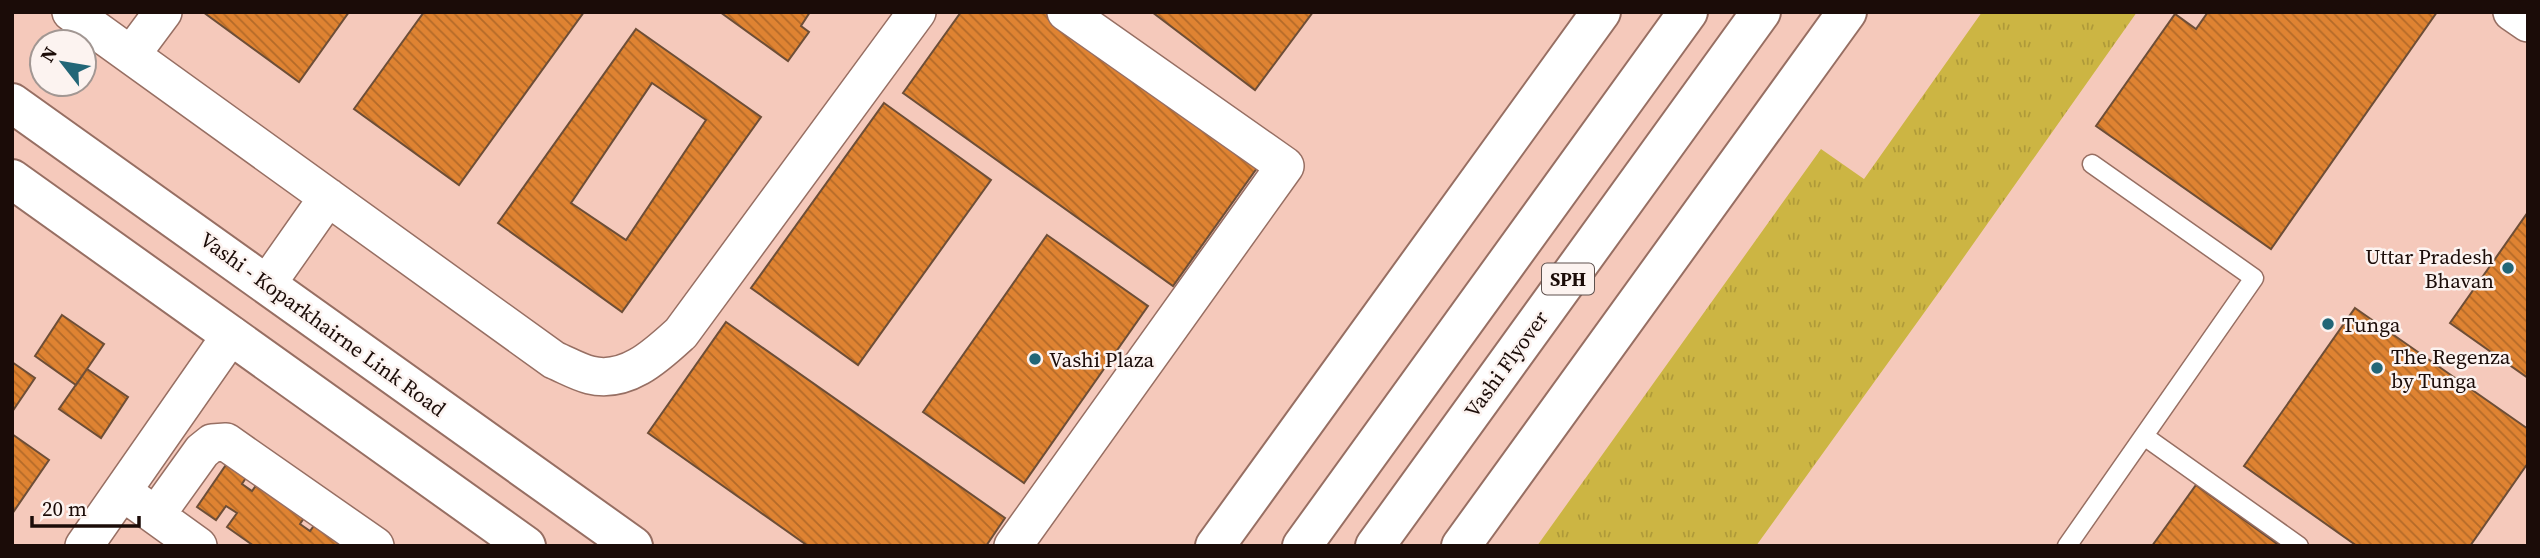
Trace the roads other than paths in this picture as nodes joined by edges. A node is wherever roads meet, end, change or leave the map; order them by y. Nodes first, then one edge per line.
1 (163, 12) edge
2 (917, 12) edge
3 (1066, 12) edge
4 (1601, 12) edge
5 (1688, 12) edge
6 (1761, 12) edge
7 (1847, 12) edge
8 (2512, 12) edge
9 (92, 18) edge
10 (2528, 23) edge
11 (131, 55) junction
12 (12, 103) edge
13 (2092, 164) dead end
14 (12, 179) edge
15 (328, 197) junction
16 (267, 284) junction
17 (231, 335) junction
18 (2144, 436) junction
19 (122, 491) junction
20 (156, 515) junction
21 (84, 546) edge
22 (198, 546) edge
23 (375, 546) edge
24 (526, 546) edge
25 (633, 546) edge
26 (1013, 546) edge
27 (1215, 546) edge
28 (1302, 546) edge
29 (1375, 546) edge
30 (1461, 546) edge
31 (2067, 546) edge
32 (2299, 546) edge

1 - 11 street
2 - 15 street
3 - 26 street
4 - 27 main road
5 - 28 main road, SPH
6 - 29 main road, Vashi Flyover / SPH
7 - 30 main road
8 - 10 street
9 - 11 street
11 - 15 street
12 - 16 main road, Vashi - Koparkhairne Link Road
13 - 18 lane
14 - 17 main road
15 - 16 street
16 - 17 main road
16 - 25 main road, Vashi - Koparkhairne Link Road
17 - 19 street
17 - 24 main road
18 - 31 lane
18 - 32 lane
19 - 20 street
19 - 21 street
20 - 22 street
20 - 23 street

